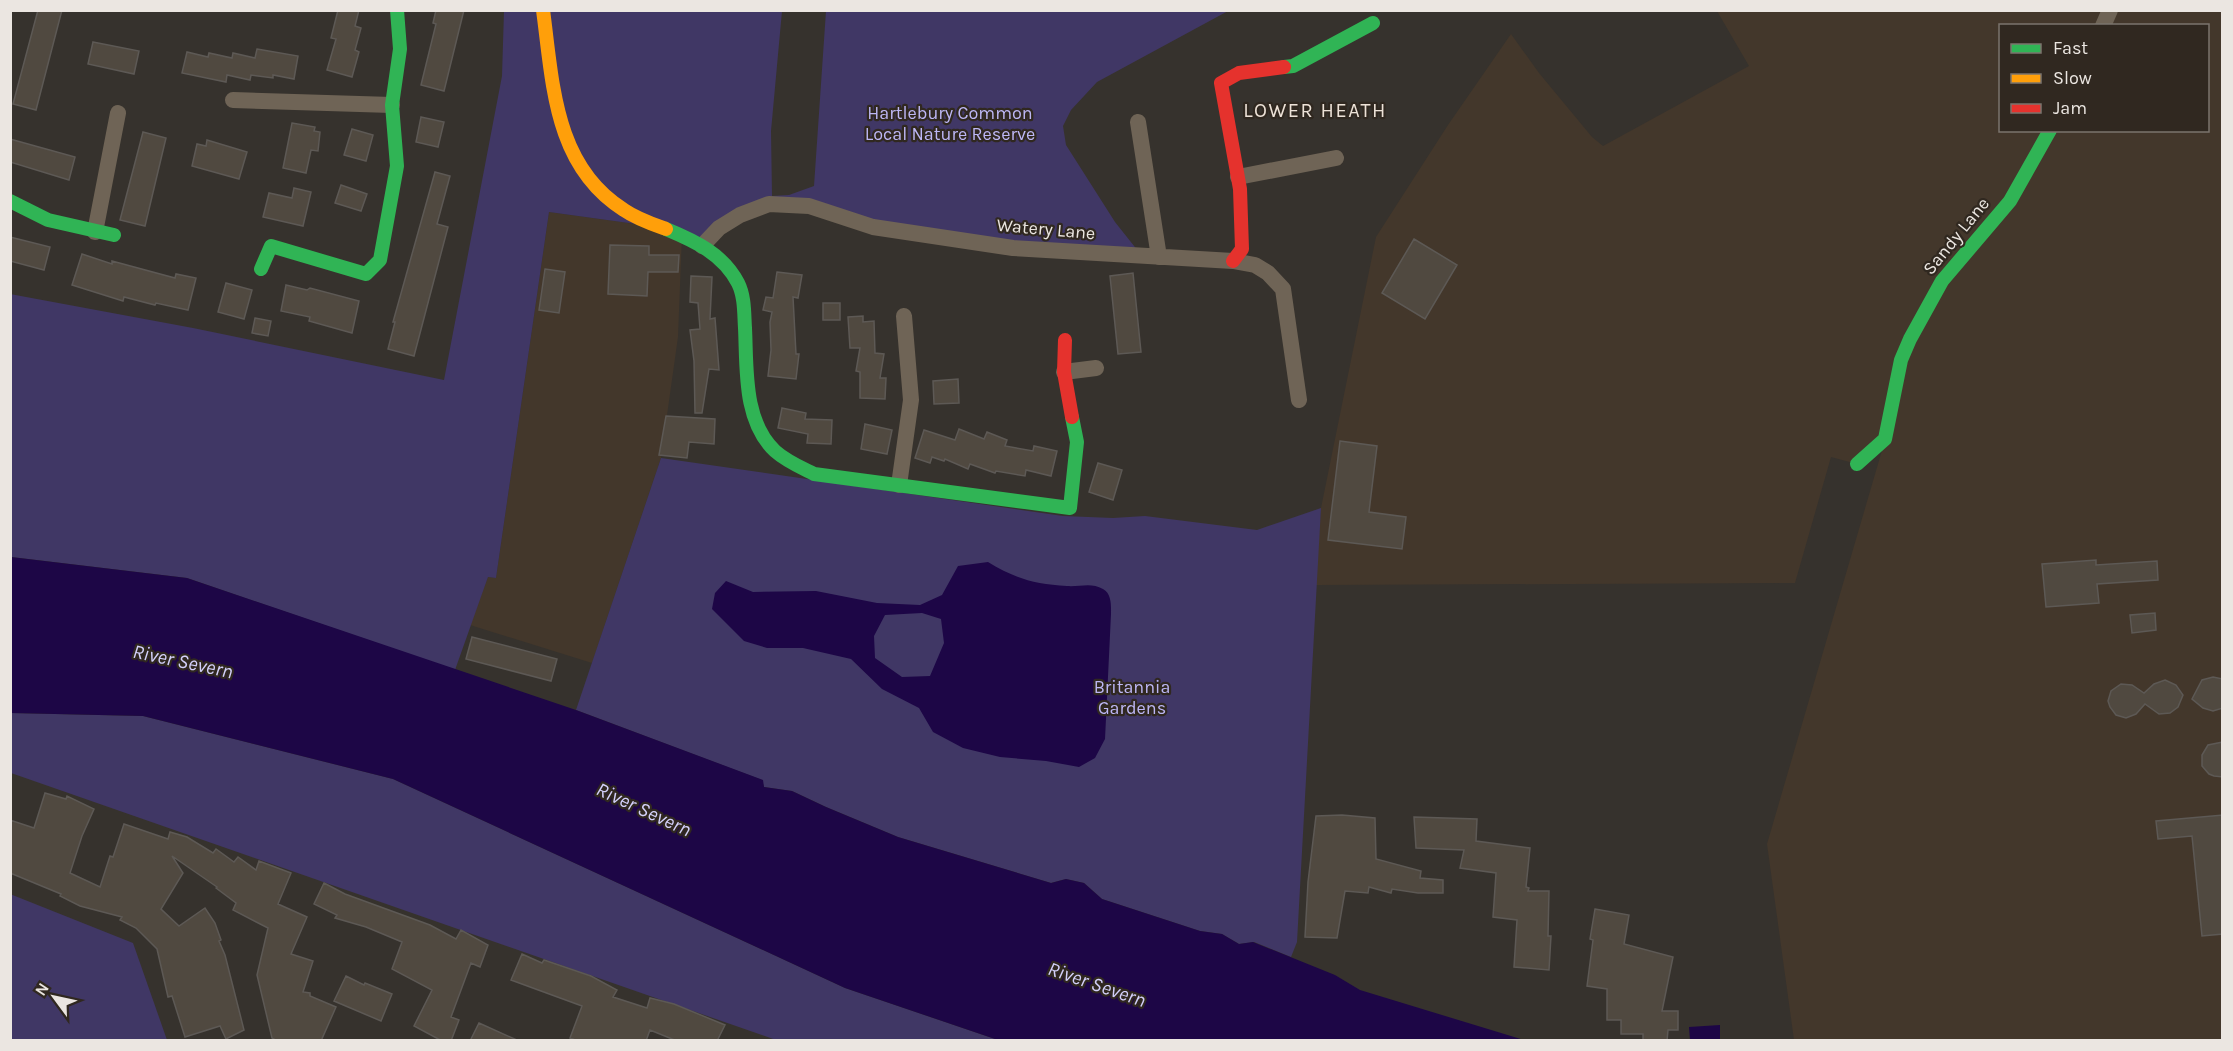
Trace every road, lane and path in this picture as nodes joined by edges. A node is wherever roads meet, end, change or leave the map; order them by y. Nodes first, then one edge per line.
1 (397, 10) edge
2 (543, 10) edge
3 (2110, 10) edge
4 (1373, 23) dead end
5 (2104, 24) edge
6 (233, 100) dead end
7 (392, 105) junction
8 (118, 113) dead end
9 (1138, 122) dead end
10 (2049, 132) edge
11 (1336, 158) dead end
12 (1238, 177) junction
13 (10, 201) edge
14 (95, 232) junction
15 (114, 235) dead end
16 (702, 246) junction
17 (1159, 257) junction
18 (1233, 261) junction
19 (261, 269) dead end
20 (904, 316) dead end
21 (1065, 340) dead end
22 (1096, 368) dead end
23 (1064, 372) junction
24 (1299, 400) dead end
25 (1857, 464) dead end
26 (899, 485) junction

1 - 7 street
2 - 16 street
3 - 5 street
4 - 12 street
6 - 7 street
7 - 19 street
8 - 14 street
9 - 17 street
10 - 25 street, Sandy Lane
11 - 12 street
12 - 18 street
13 - 14 street
14 - 15 street
16 - 17 street, Watery Lane
16 - 26 street
17 - 18 street, Watery Lane
18 - 24 street, Watery Lane
20 - 26 street
21 - 23 street
22 - 23 street
23 - 26 street

